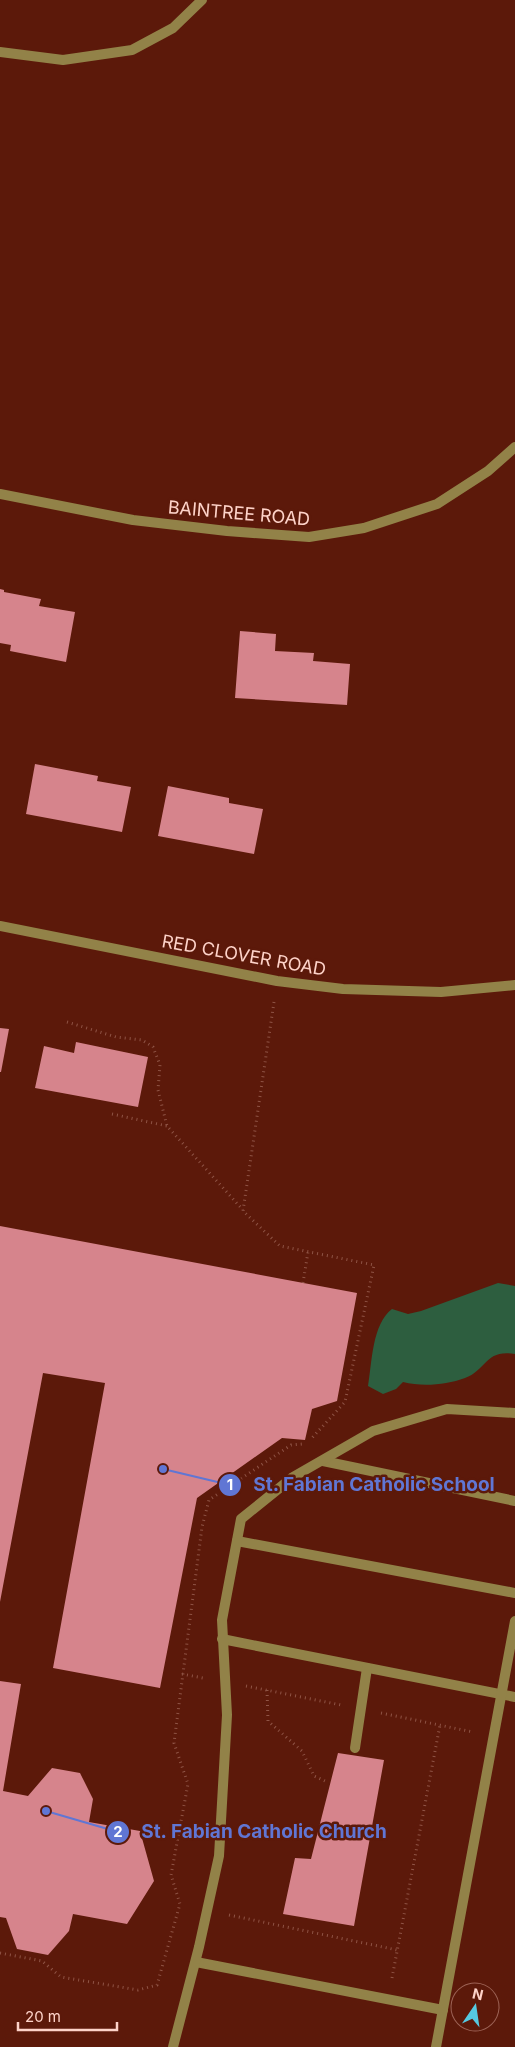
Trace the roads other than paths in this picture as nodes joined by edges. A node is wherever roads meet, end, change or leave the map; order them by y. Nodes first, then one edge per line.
1 (202, 0) edge
2 (0, 52) edge
3 (515, 447) edge
4 (0, 494) edge
5 (0, 926) edge
6 (515, 985) edge
7 (515, 1413) edge
8 (323, 1461) junction
9 (515, 1501) edge
10 (237, 1541) junction
11 (515, 1593) edge
12 (515, 1621) edge
13 (222, 1638) junction
14 (367, 1668) junction
15 (502, 1694) junction
16 (515, 1697) edge
17 (355, 1748) dead end
18 (196, 1962) junction
19 (443, 2010) junction
20 (172, 2047) edge
21 (436, 2047) edge

1 - 2 street
3 - 4 street, BAINTREE ROAD
5 - 6 street, RED CLOVER ROAD
7 - 8 street
8 - 9 street
8 - 10 street
10 - 11 street
10 - 13 street
12 - 15 street
13 - 14 street
13 - 18 street
14 - 15 street
14 - 17 street
15 - 16 street
15 - 19 street
18 - 19 street
18 - 20 street
19 - 21 street

